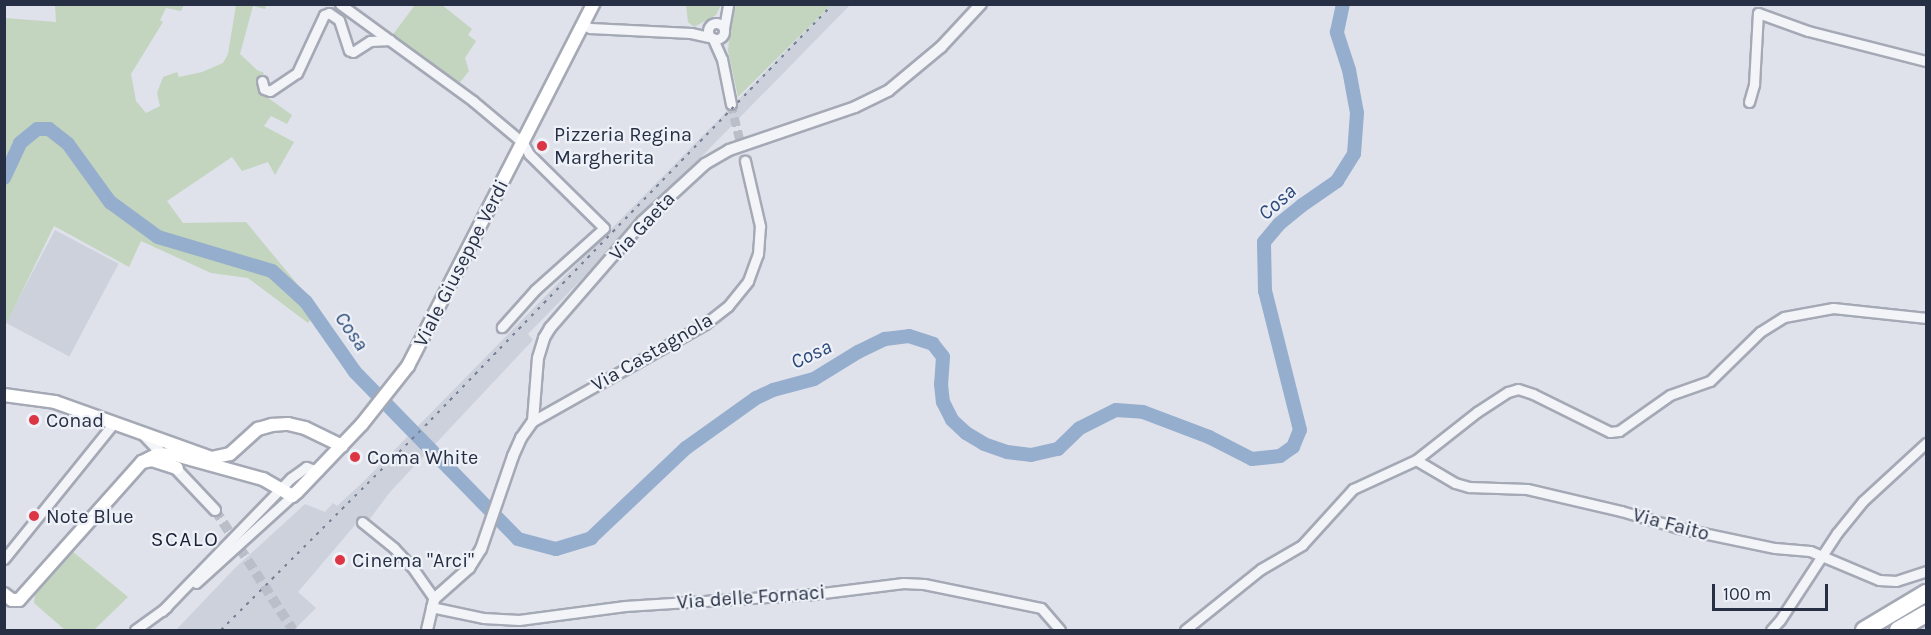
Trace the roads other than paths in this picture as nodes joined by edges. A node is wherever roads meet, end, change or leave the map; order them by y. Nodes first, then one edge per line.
1 (340, 4) edge
2 (593, 4) edge
3 (981, 4) edge
4 (728, 5) edge
5 (583, 25) junction
6 (716, 31) junction
7 (390, 40) junction
8 (1926, 61) edge
9 (262, 81) dead end
10 (1749, 102) dead end
11 (731, 104) tunnel mouth
12 (523, 143) junction
13 (745, 161) tunnel mouth
14 (1926, 318) edge
15 (502, 327) dead end
16 (4, 395) edge
17 (533, 421) junction
18 (113, 424) junction
19 (148, 439) junction
20 (1926, 443) edge
21 (342, 446) junction
22 (164, 454) junction
23 (1416, 460) junction
24 (141, 462) junction
25 (177, 468) junction
26 (318, 471) junction
27 (278, 491) junction
28 (292, 496) junction
29 (215, 510) tunnel mouth
30 (362, 522) dead end
31 (1823, 555) junction
32 (4, 559) edge
33 (1926, 571) edge
34 (1926, 593) edge
35 (10, 597) edge
36 (433, 603) junction
37 (162, 611) junction
38 (1926, 614) edge
39 (135, 630) edge
40 (427, 630) edge
41 (1060, 630) edge
42 (1185, 630) edge
43 (1771, 630) edge
44 (1864, 630) edge
45 (1898, 630) edge

1 - 7 street
2 - 5 main road, Viale Giuseppe Verdi
3 - 17 street, Via Gaeta
4 - 6 street
5 - 6 street
5 - 12 main road, Viale Giuseppe Verdi
6 - 11 street
7 - 9 street
7 - 12 street
8 - 10 street
12 - 15 street
12 - 21 main road, Viale Giuseppe Verdi
13 - 17 street, Via Castagnola
14 - 23 street
16 - 18 main road
17 - 36 street, Via Gaeta
18 - 19 main road
18 - 32 street
19 - 21 main road
19 - 22 street
19 - 24 main road
20 - 31 street
21 - 26 main road, Viale Giuseppe Verdi
22 - 24 main road
22 - 25 street
22 - 27 main road
23 - 31 street, Via Faito
23 - 42 street
24 - 25 main road
24 - 35 main road
25 - 29 street
26 - 27 street
26 - 28 main road, Viale Giuseppe Verdi
27 - 28 main road
27 - 37 street
28 - 37 street
30 - 36 street
31 - 33 street, Via Faito
31 - 43 street
34 - 44 highway
36 - 40 street
36 - 41 street, Via delle Fornaci
37 - 39 street
38 - 45 highway

